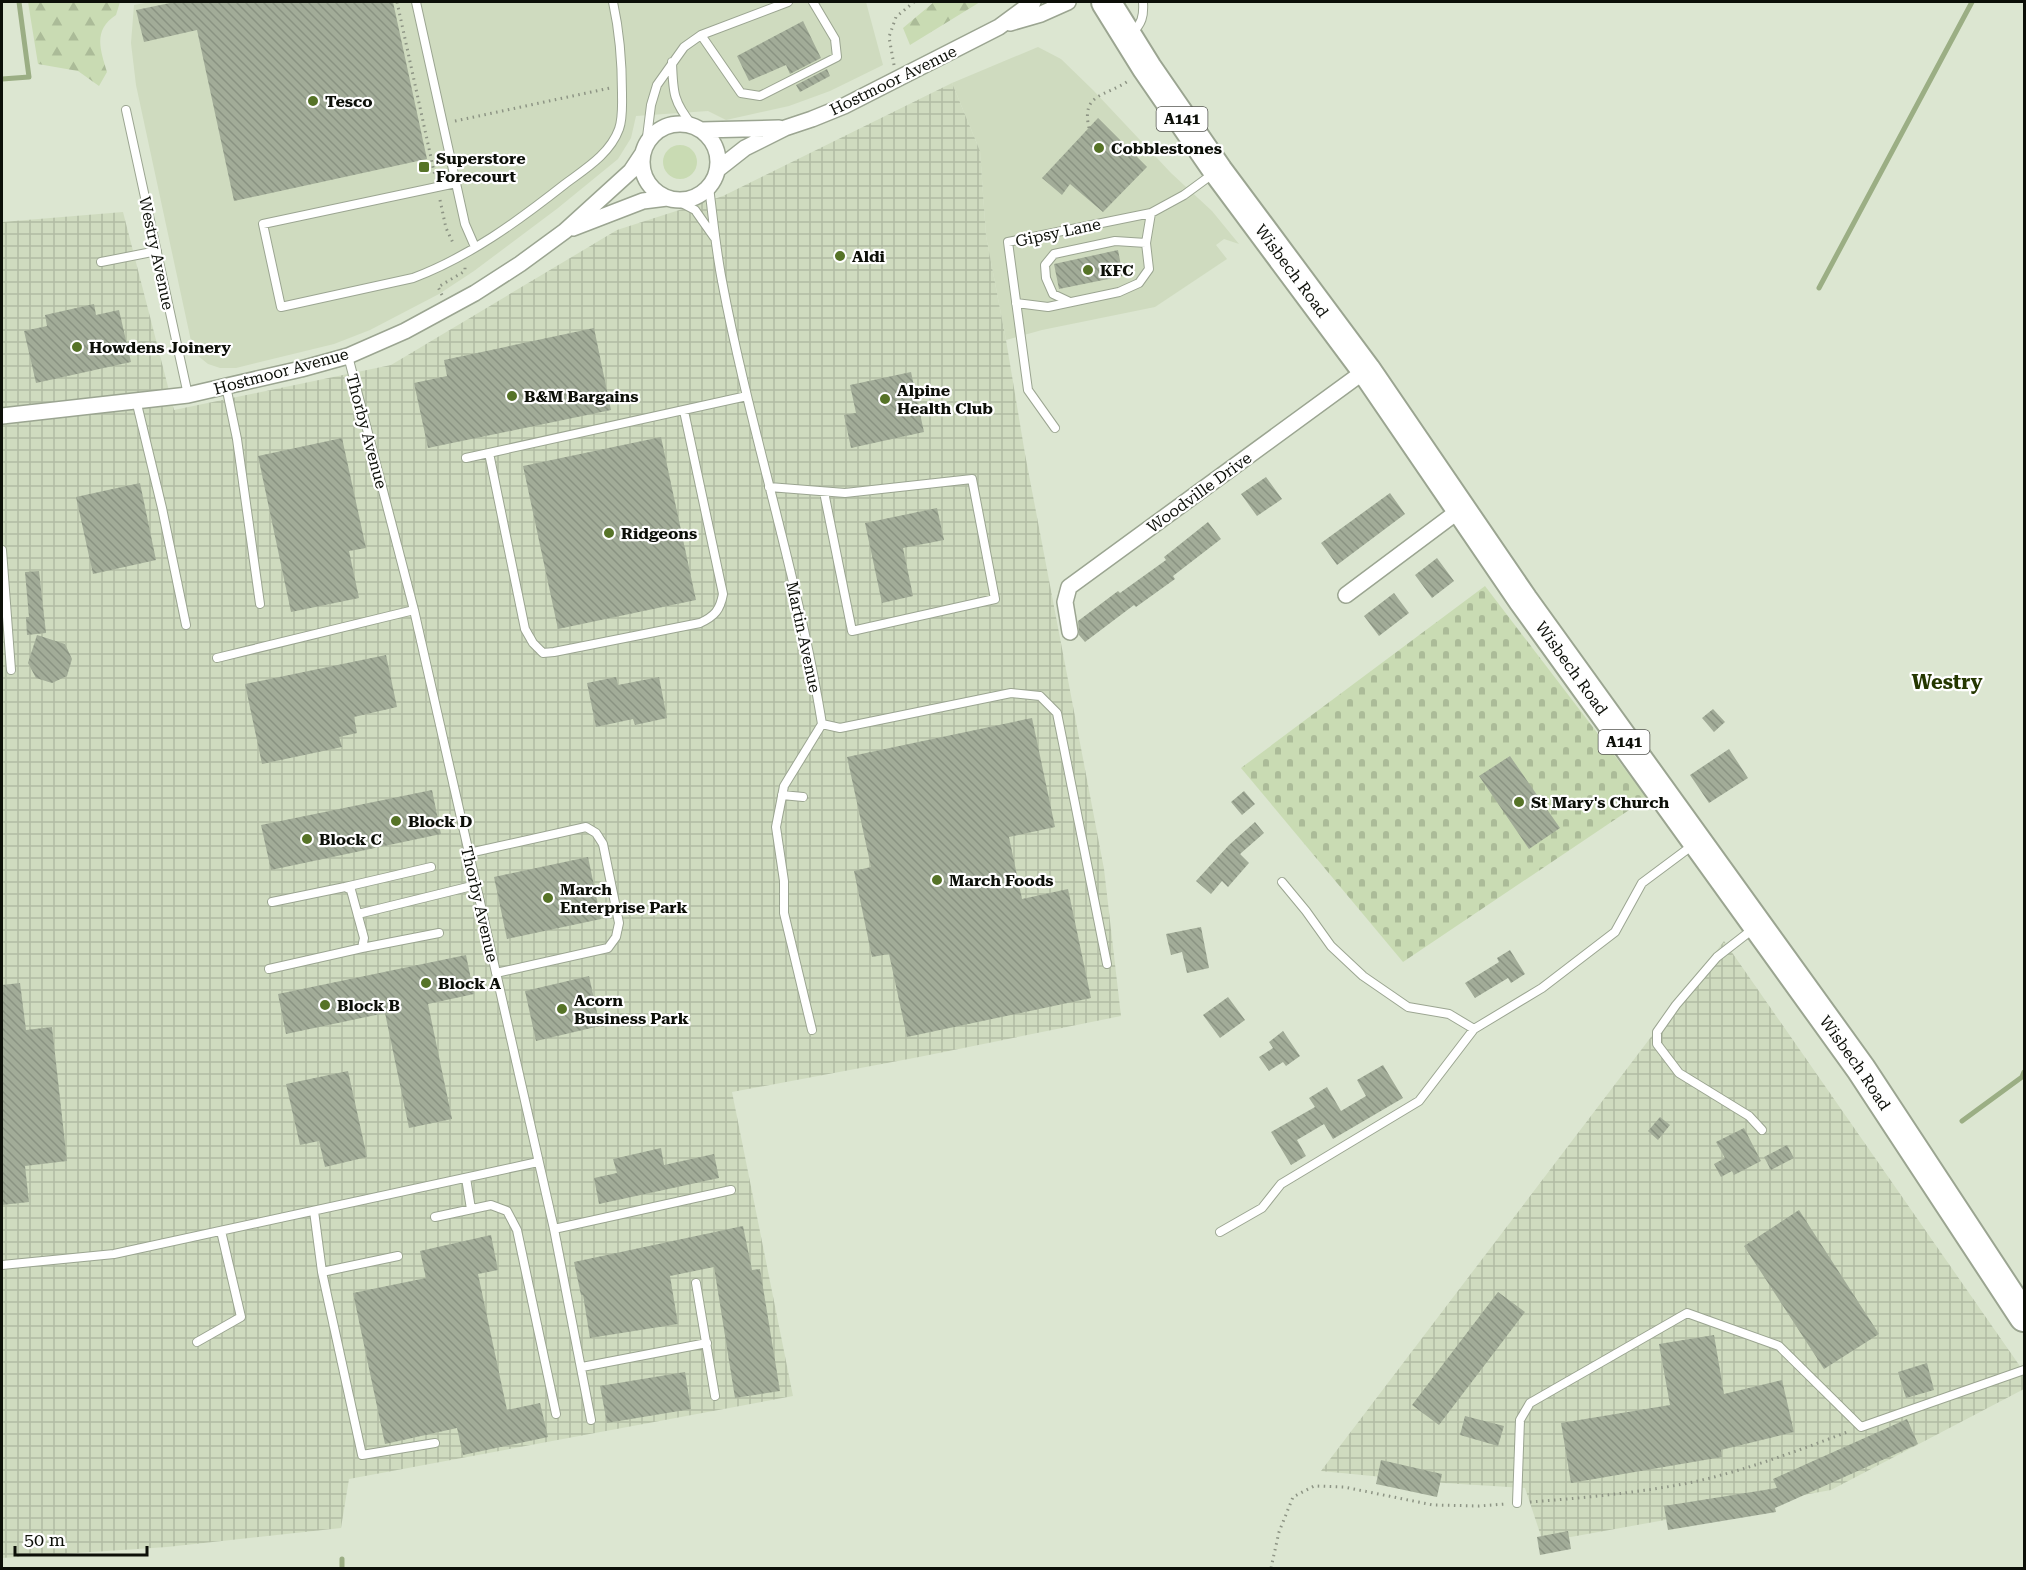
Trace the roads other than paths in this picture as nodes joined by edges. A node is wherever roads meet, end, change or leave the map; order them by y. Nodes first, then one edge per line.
1 (416, 2) edge
2 (613, 2) edge
3 (788, 2) edge
4 (813, 2) edge
5 (1033, 2) edge
6 (1068, 2) edge
7 (1106, 2) edge
8 (1143, 2) edge
9 (999, 27) junction
10 (701, 35) junction
11 (1128, 37) junction
12 (672, 62) junction
13 (126, 110) dead end
14 (697, 128) junction
15 (785, 128) junction
16 (645, 149) junction
17 (717, 171) junction
18 (1218, 171) junction
19 (456, 183) junction
20 (709, 187) junction
21 (671, 199) junction
22 (1151, 213) junction
23 (565, 231) junction
24 (715, 238) junction
25 (1146, 243) junction
26 (475, 247) junction
27 (157, 251) junction
28 (101, 262) dead end
29 (1071, 302) junction
30 (1016, 303) junction
31 (348, 356) junction
32 (1366, 370) junction
33 (226, 386) junction
34 (188, 395) junction
35 (747, 396) junction
36 (136, 400) junction
37 (684, 411) junction
38 (2, 416) edge
39 (1054, 428) dead end
40 (489, 453) junction
41 (466, 458) dead end
42 (769, 487) junction
43 (824, 492) junction
44 (1461, 509) junction
45 (2, 550) edge
46 (1346, 595) dead end
47 (260, 604) dead end
48 (414, 610) junction
49 (186, 625) dead end
50 (1070, 632) dead end
51 (217, 658) dead end
52 (11, 670) dead end
53 (822, 724) junction
54 (782, 795) junction
55 (803, 797) dead end
56 (1696, 842) junction
57 (469, 853) junction
58 (431, 867) dead end
59 (1282, 882) dead end
60 (476, 885) junction
61 (345, 888) junction
62 (272, 902) dead end
63 (358, 914) junction
64 (1757, 926) junction
65 (439, 933) dead end
66 (362, 948) junction
67 (1107, 964) dead end
68 (269, 969) dead end
69 (496, 973) junction
70 (1474, 1029) junction
71 (812, 1030) dead end
72 (1762, 1130) dead end
73 (538, 1162) junction
74 (466, 1178) junction
75 (731, 1190) dead end
76 (471, 1209) junction
77 (314, 1211) junction
78 (435, 1218) dead end
79 (554, 1229) junction
80 (221, 1231) junction
81 (1220, 1232) dead end
82 (398, 1256) dead end
83 (2, 1264) edge
84 (322, 1272) junction
85 (696, 1283) dead end
86 (2025, 1317) edge
87 (197, 1342) dead end
88 (707, 1343) junction
89 (582, 1367) junction
90 (2025, 1370) edge
91 (715, 1396) dead end
92 (556, 1414) dead end
93 (591, 1420) dead end
94 (435, 1443) dead end
95 (1517, 1503) road end

1 - 19 lane
2 - 26 lane
3 - 10 lane
4 - 10 lane
5 - 9 street, Hostmoor Avenue
6 - 9 street, Hostmoor Avenue
7 - 11 highway, A141
8 - 11 lane
9 - 15 street, Hostmoor Avenue
10 - 12 lane
11 - 18 highway, A141
12 - 14 lane
12 - 16 lane
13 - 27 lane, Westry Avenue
14 - 15 street, Hostmoor Avenue
14 - 16 street
14 - 17 street
15 - 17 street, Hostmoor Avenue
16 - 21 street
16 - 23 street, Hostmoor Avenue
17 - 20 street
18 - 22 lane, Gipsy Lane
18 - 32 highway, Wisbech Road / A141
19 - 26 lane
19 - 26 lane
20 - 21 street
20 - 24 lane, Martin Avenue
21 - 23 street, Hostmoor Avenue
21 - 24 lane, Martin Avenue
22 - 25 lane
22 - 30 lane, Gipsy Lane
23 - 31 street, Hostmoor Avenue
24 - 35 lane, Martin Avenue
25 - 29 lane
25 - 29 lane
27 - 28 lane
27 - 34 lane, Westry Avenue
29 - 30 lane
30 - 39 lane, Gipsy Lane
31 - 33 street, Hostmoor Avenue
31 - 48 lane, Thorby Avenue
32 - 44 highway, Wisbech Road / A141
32 - 50 street, Woodville Drive
33 - 34 street, Hostmoor Avenue
33 - 47 lane
34 - 36 street, Hostmoor Avenue
35 - 37 lane
35 - 42 lane, Martin Avenue
36 - 38 street, Hostmoor Avenue
36 - 49 lane
37 - 40 lane
37 - 40 lane
40 - 41 lane
42 - 43 lane
42 - 53 lane, Martin Avenue
43 - 43 lane
44 - 46 street
44 - 56 highway, Wisbech Road / A141
45 - 52 lane
48 - 51 lane
48 - 57 lane, Thorby Avenue
53 - 54 lane
53 - 67 lane
54 - 55 lane
54 - 71 lane
56 - 64 highway, Wisbech Road / A141
56 - 70 lane
57 - 60 lane, Thorby Avenue
57 - 69 lane
58 - 61 lane
59 - 70 lane
60 - 63 lane
60 - 69 lane, Thorby Avenue
61 - 62 lane
61 - 63 lane
63 - 66 lane
64 - 72 lane
64 - 86 highway, Wisbech Road / A141
65 - 66 lane
66 - 68 lane
69 - 73 lane, Thorby Avenue
70 - 81 lane
73 - 74 lane
73 - 79 lane, Thorby Avenue
74 - 76 lane
74 - 77 lane
75 - 79 lane
76 - 78 lane
76 - 92 lane
77 - 80 lane
77 - 84 lane
79 - 89 lane, Thorby Avenue
80 - 83 lane
80 - 87 lane
82 - 84 lane
84 - 94 lane
85 - 88 lane
88 - 89 lane
88 - 91 lane
89 - 93 lane, Thorby Avenue
90 - 95 lane

